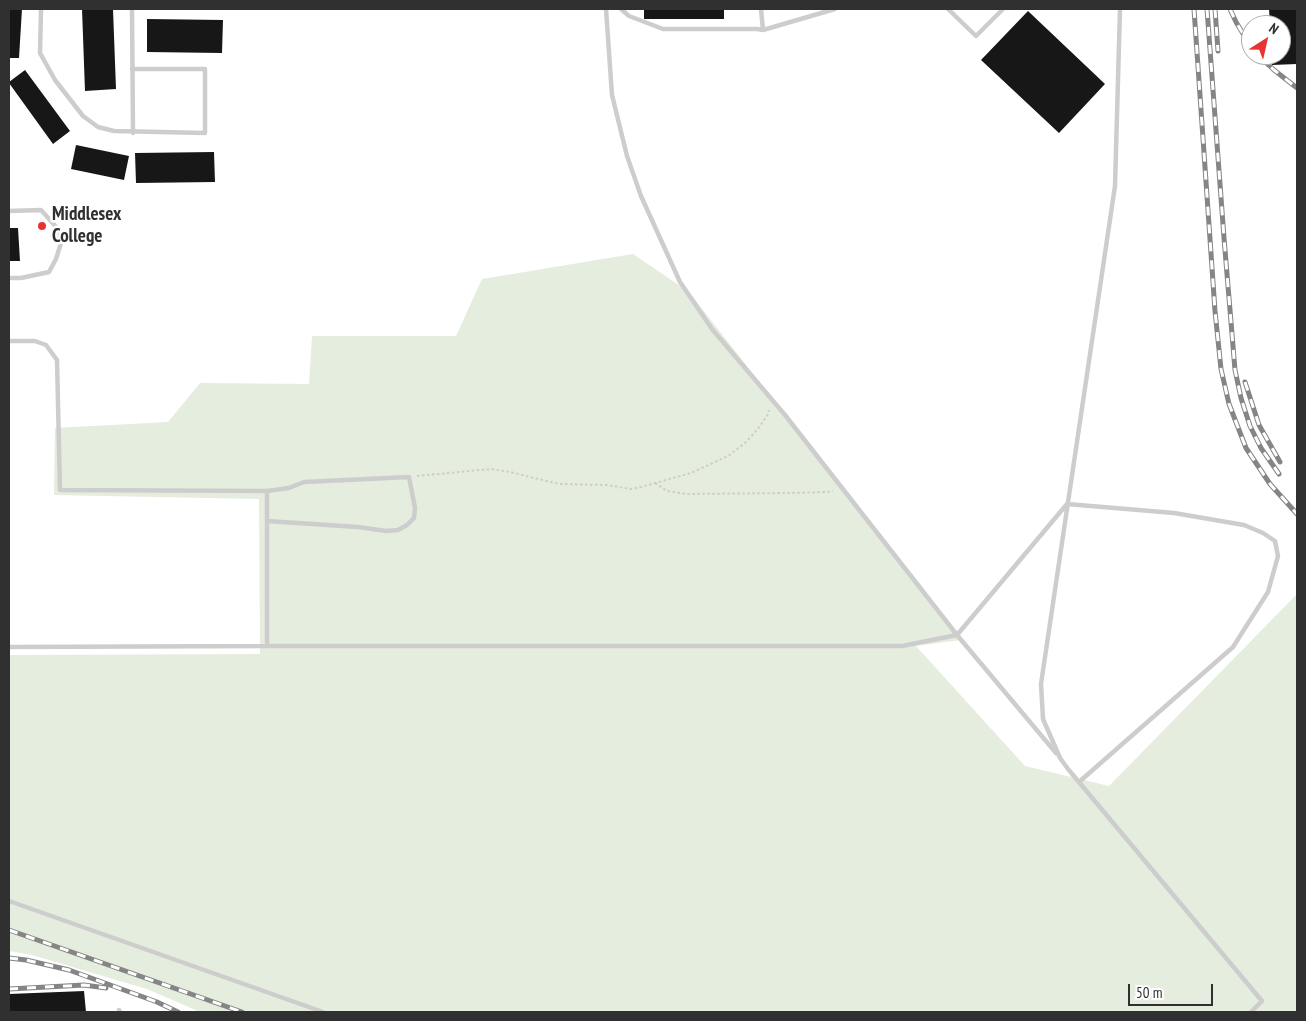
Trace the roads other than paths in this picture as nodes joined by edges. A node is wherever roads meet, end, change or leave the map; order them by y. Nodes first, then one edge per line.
1 (40, 9) edge
2 (132, 9) edge
3 (606, 9) edge
4 (621, 9) edge
5 (761, 9) edge
6 (835, 9) edge
7 (948, 9) edge
8 (1003, 9) edge
9 (1120, 9) edge
10 (764, 30) junction
11 (132, 68) junction
12 (133, 133) junction
13 (9, 212) edge
14 (9, 278) edge
15 (9, 341) edge
16 (267, 491) junction
17 (1067, 504) junction
18 (267, 521) junction
19 (957, 635) junction
20 (267, 646) junction
21 (9, 647) edge
22 (1060, 758) junction
23 (1079, 782) junction
24 (9, 901) edge
25 (323, 1012) edge
26 (1251, 1012) edge

1 - 12 lane
2 - 11 lane
3 - 19 lane
4 - 10 lane
5 - 10 lane
6 - 10 lane
7 - 8 lane
9 - 17 lane
11 - 12 lane
11 - 12 lane
13 - 14 lane
15 - 16 lane
16 - 18 lane
16 - 18 lane
17 - 19 lane
17 - 22 lane
17 - 23 lane
18 - 20 lane
19 - 20 lane
19 - 22 lane
20 - 21 lane
22 - 23 lane
23 - 26 lane
24 - 25 lane

